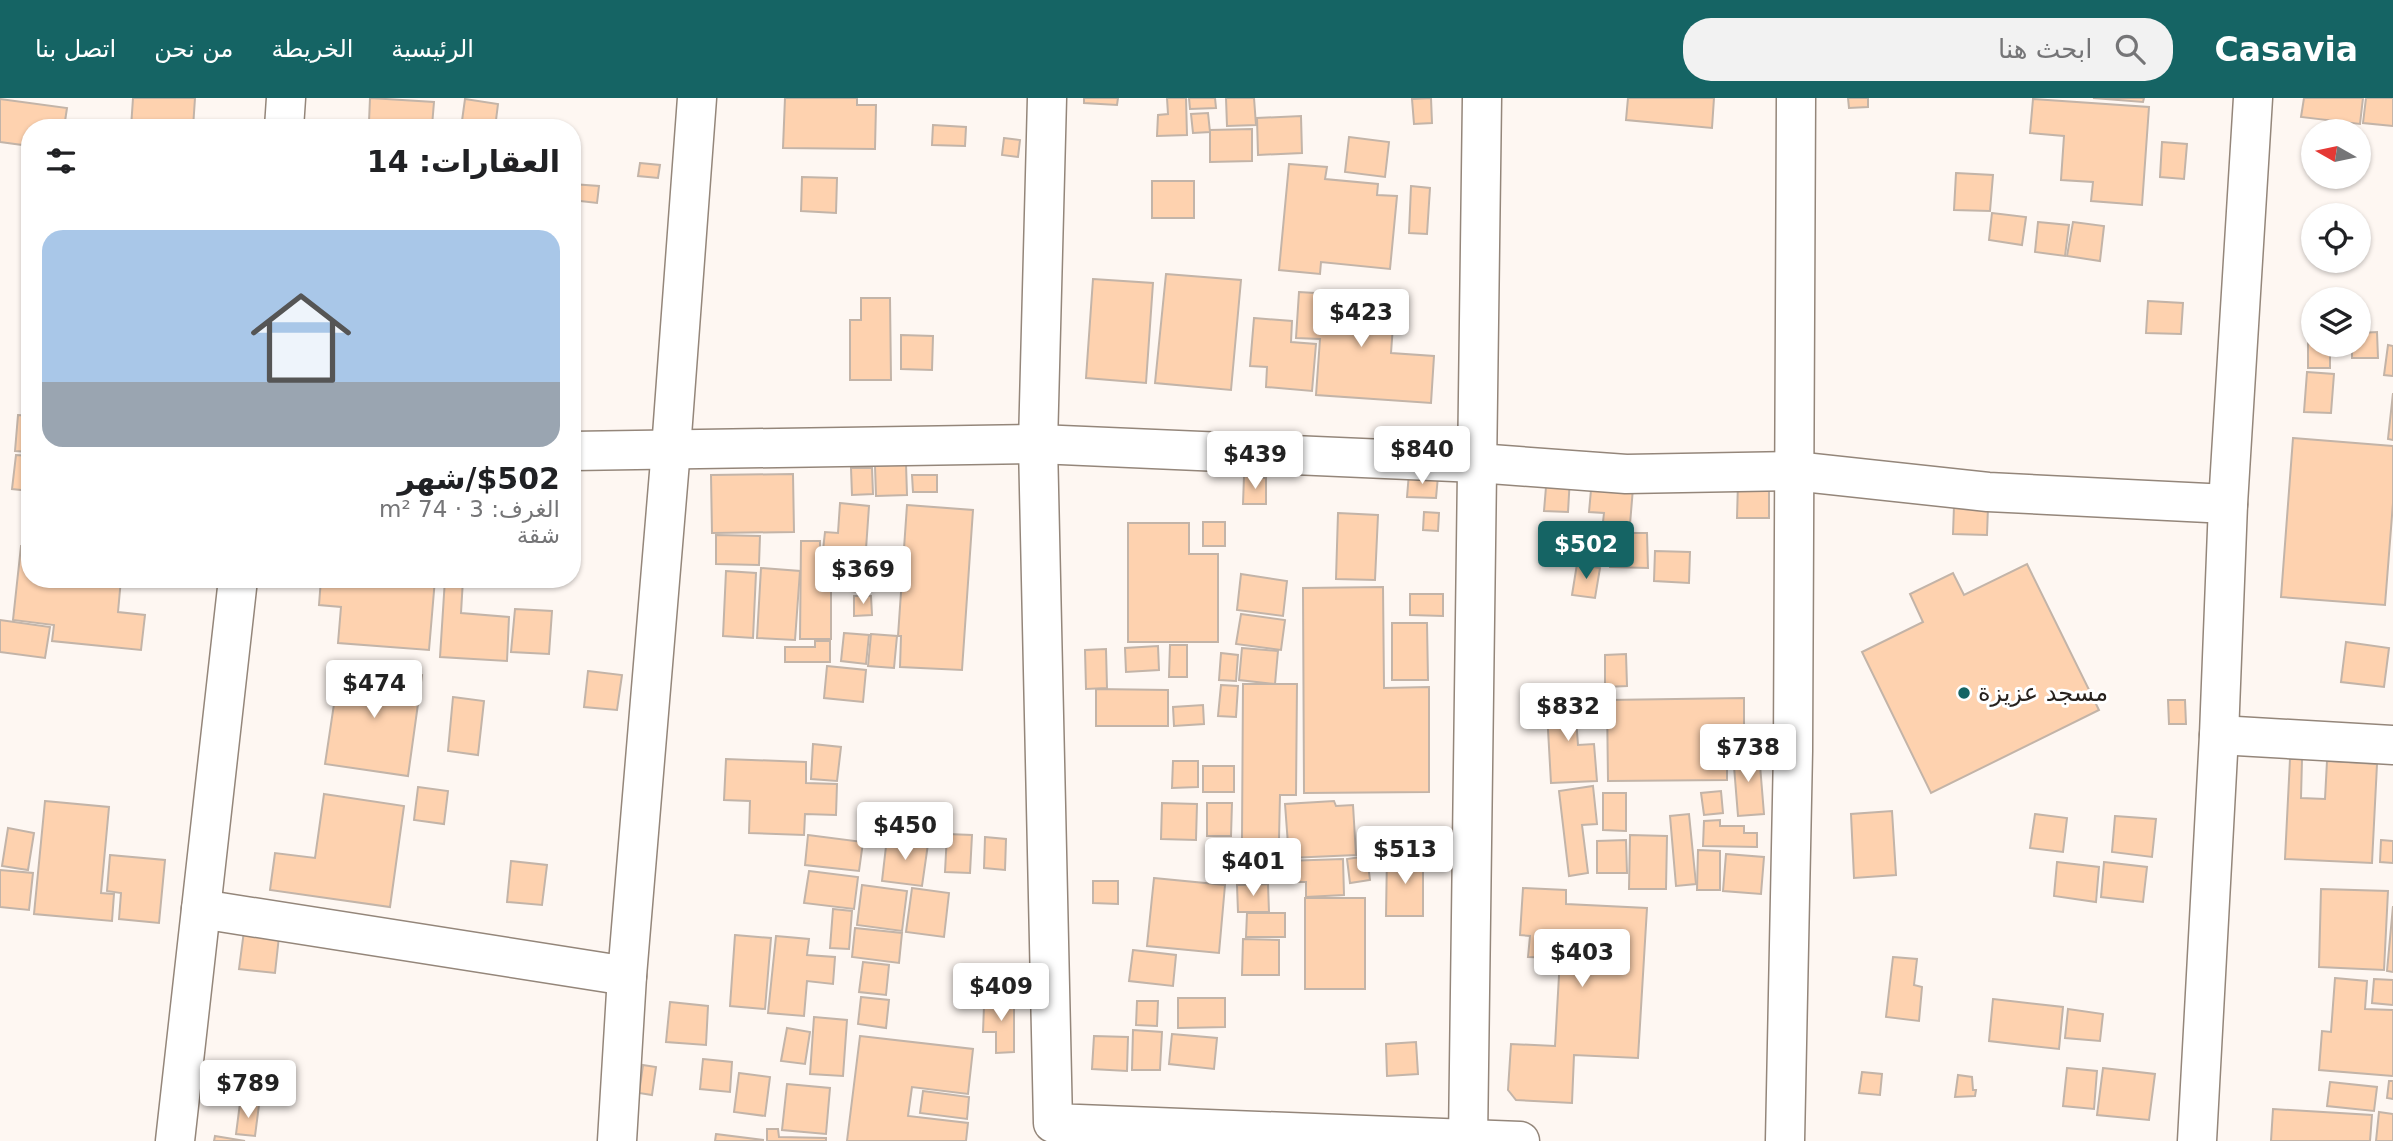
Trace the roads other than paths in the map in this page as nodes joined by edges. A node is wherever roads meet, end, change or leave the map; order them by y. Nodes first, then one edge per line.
1 (286, 98) edge
2 (697, 98) edge
3 (1047, 98) edge
4 (1482, 98) edge
5 (1796, 98) edge
6 (2253, 98) edge
7 (285, 119) edge
8 (1038, 444) junction
9 (671, 449) junction
10 (581, 451) edge
11 (1477, 463) junction
12 (1794, 471) junction
13 (2228, 504) junction
14 (237, 588) edge
15 (2219, 735) junction
16 (2393, 745) edge
17 (201, 909) junction
18 (627, 976) junction
19 (1053, 1132) edge
20 (1468, 1140) edge
21 (175, 1141) edge
22 (617, 1141) edge
23 (1520, 1141) edge
24 (1785, 1141) edge
25 (2197, 1141) edge

1 - 7 street
2 - 9 street
3 - 8 street
4 - 11 street
5 - 12 street
6 - 13 street
8 - 9 street
8 - 11 street
8 - 19 street
9 - 10 street
9 - 18 street
11 - 12 street
11 - 20 street
12 - 13 street
12 - 24 street
13 - 15 street
14 - 17 street
15 - 16 street
15 - 25 street
17 - 18 street
17 - 21 street
18 - 22 street
19 - 20 street
20 - 23 street

